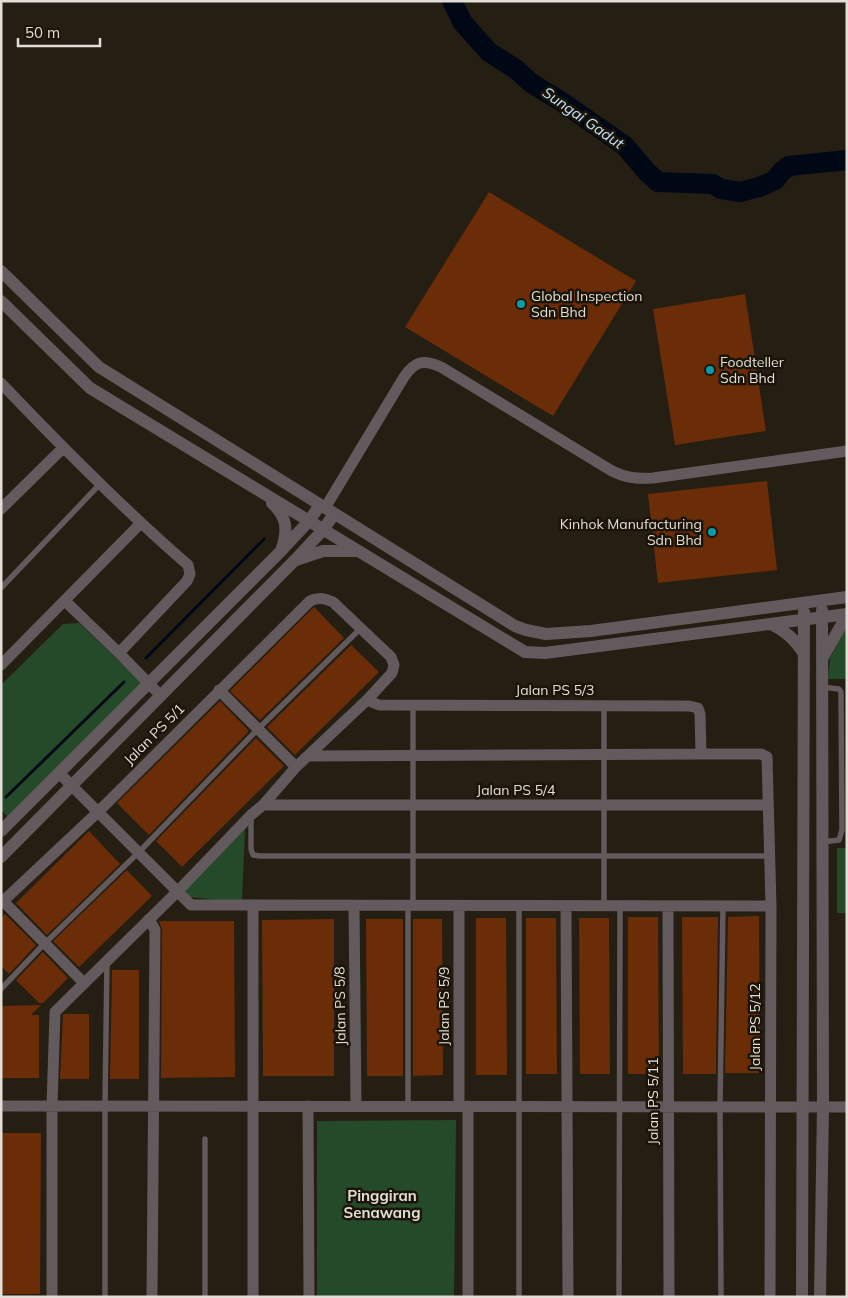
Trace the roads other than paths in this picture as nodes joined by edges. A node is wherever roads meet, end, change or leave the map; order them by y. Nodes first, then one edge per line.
1 (1, 271) edge
2 (1, 300) edge
3 (1, 383) edge
4 (63, 448) junction
5 (847, 451) edge
6 (100, 484) junction
7 (263, 494) junction
8 (1, 509) edge
9 (326, 509) junction
10 (309, 521) junction
11 (140, 524) junction
12 (323, 530) junction
13 (281, 550) junction
14 (360, 552) junction
15 (295, 560) junction
16 (1, 588) edge
17 (847, 597) edge
18 (822, 600) junction
19 (65, 601) junction
20 (804, 602) junction
21 (847, 614) edge
22 (822, 618) junction
23 (804, 619) junction
24 (847, 619) edge
25 (771, 624) junction
26 (361, 628) junction
27 (119, 653) junction
28 (804, 654) junction
29 (822, 659) junction
30 (1, 665) edge
31 (149, 684) junction
32 (822, 687) junction
33 (219, 690) junction
34 (161, 696) junction
35 (367, 700) junction
36 (413, 704) junction
37 (604, 705) junction
38 (258, 729) junction
39 (604, 754) junction
40 (701, 754) junction
41 (309, 756) junction
42 (413, 756) junction
43 (296, 767) junction
44 (60, 774) junction
45 (72, 786) junction
46 (263, 805) junction
47 (413, 805) junction
48 (604, 805) junction
49 (768, 805) junction
50 (98, 812) junction
51 (251, 815) junction
52 (3, 827) edge
53 (19, 839) junction
54 (822, 842) junction
55 (138, 852) junction
56 (604, 855) junction
57 (1, 856) edge
58 (413, 856) junction
59 (770, 856) junction
60 (177, 892) junction
61 (2, 902) edge
62 (253, 906) junction
63 (354, 906) junction
64 (410, 906) junction
65 (460, 906) junction
66 (519, 906) junction
67 (566, 906) junction
68 (604, 906) junction
69 (620, 906) junction
70 (668, 906) junction
71 (723, 906) junction
72 (770, 906) junction
73 (149, 919) junction
74 (44, 944) junction
75 (108, 960) junction
76 (83, 982) junction
77 (1, 989) edge
78 (1, 1106) edge
79 (52, 1106) junction
80 (105, 1106) junction
81 (154, 1106) junction
82 (253, 1106) junction
83 (308, 1106) junction
84 (356, 1106) junction
85 (408, 1106) junction
86 (463, 1106) junction
87 (518, 1106) junction
88 (566, 1106) junction
89 (620, 1106) junction
90 (668, 1106) junction
91 (720, 1106) junction
92 (770, 1106) junction
93 (802, 1106) junction
94 (823, 1106) junction
95 (847, 1107) edge
96 (206, 1139) dead end
97 (52, 1297) edge
98 (105, 1297) edge
99 (152, 1297) edge
100 (205, 1297) edge
101 (253, 1297) edge
102 (309, 1297) edge
103 (468, 1297) edge
104 (519, 1297) edge
105 (568, 1297) edge
106 (619, 1297) edge
107 (669, 1297) edge
108 (721, 1297) edge
109 (770, 1297) edge
110 (802, 1297) edge
111 (820, 1297) edge

1 - 9 street
2 - 7 street
3 - 4 street
4 - 6 street
4 - 8 street
5 - 9 street
6 - 11 street
6 - 16 lane
7 - 10 street
7 - 13 street
9 - 10 street
9 - 12 street
9 - 20 street
10 - 12 street
10 - 13 street
11 - 19 street
11 - 27 street
12 - 14 street
12 - 15 street
13 - 31 street
14 - 15 street
14 - 25 street
15 - 34 street
17 - 18 street
18 - 20 street
18 - 22 street
19 - 27 street
19 - 30 street
20 - 23 street
21 - 22 street
22 - 23 street
22 - 29 street
23 - 25 street
23 - 28 street
24 - 29 street
25 - 28 street
26 - 33 street, Jalan PS 5/1
26 - 35 street
26 - 38 lane
27 - 31 street
28 - 93 street
29 - 32 street
31 - 34 street
31 - 44 street
32 - 54 street
32 - 54 lane
33 - 38 street
33 - 50 street, Jalan PS 5/1
34 - 45 street
35 - 36 street, Jalan PS 5/3
35 - 41 street
36 - 37 street, Jalan PS 5/3
36 - 42 lane
37 - 39 lane
37 - 40 street, Jalan PS 5/3
38 - 43 street
38 - 55 lane
39 - 40 street
39 - 42 street
39 - 48 lane
40 - 49 street, Jalan PS 5/12
41 - 42 street
41 - 43 street
42 - 47 lane
43 - 46 street
44 - 45 street
44 - 52 street
45 - 50 street
45 - 53 street
46 - 47 street, Jalan PS 5/4
46 - 51 street
47 - 48 street, Jalan PS 5/4
47 - 58 lane
48 - 49 street, Jalan PS 5/4
48 - 56 lane
49 - 59 street, Jalan PS 5/12
50 - 55 street
50 - 61 street, Jalan PS 5/1
51 - 58 lane
51 - 60 street
52 - 53 street
53 - 57 street
54 - 94 street
55 - 60 street
55 - 74 lane
56 - 58 lane
56 - 59 lane
56 - 68 lane
58 - 64 lane
59 - 72 street, Jalan PS 5/12
60 - 62 street
60 - 73 street
61 - 74 street
62 - 63 street
62 - 82 street
63 - 64 street
63 - 84 street, Jalan PS 5/8
64 - 65 street
64 - 85 lane
65 - 66 street
65 - 86 street, Jalan PS 5/9
66 - 67 street
66 - 87 lane
67 - 68 street
67 - 88 street
68 - 69 street
69 - 70 street
69 - 89 lane
70 - 71 street
70 - 90 street, Jalan PS 5/11
71 - 72 street
71 - 91 lane
72 - 92 street, Jalan PS 5/12
73 - 75 street
73 - 81 street
74 - 76 street
74 - 77 lane
75 - 76 street
75 - 80 lane
76 - 79 street
78 - 79 street
79 - 80 street
79 - 97 street
80 - 81 street
80 - 98 lane
81 - 82 street
81 - 99 street
82 - 83 street
82 - 101 street
83 - 84 street
83 - 102 street
84 - 85 street
85 - 86 street
86 - 87 street
86 - 103 street, Jalan PS 5/9
87 - 88 street
87 - 104 lane
88 - 89 street
88 - 105 street
89 - 90 street
89 - 106 lane
90 - 91 street
90 - 107 street, Jalan PS 5/11
91 - 92 street
91 - 108 lane
92 - 93 street
92 - 109 street, Jalan PS 5/12
93 - 94 street
93 - 110 street
94 - 95 street
94 - 111 street
96 - 100 lane

